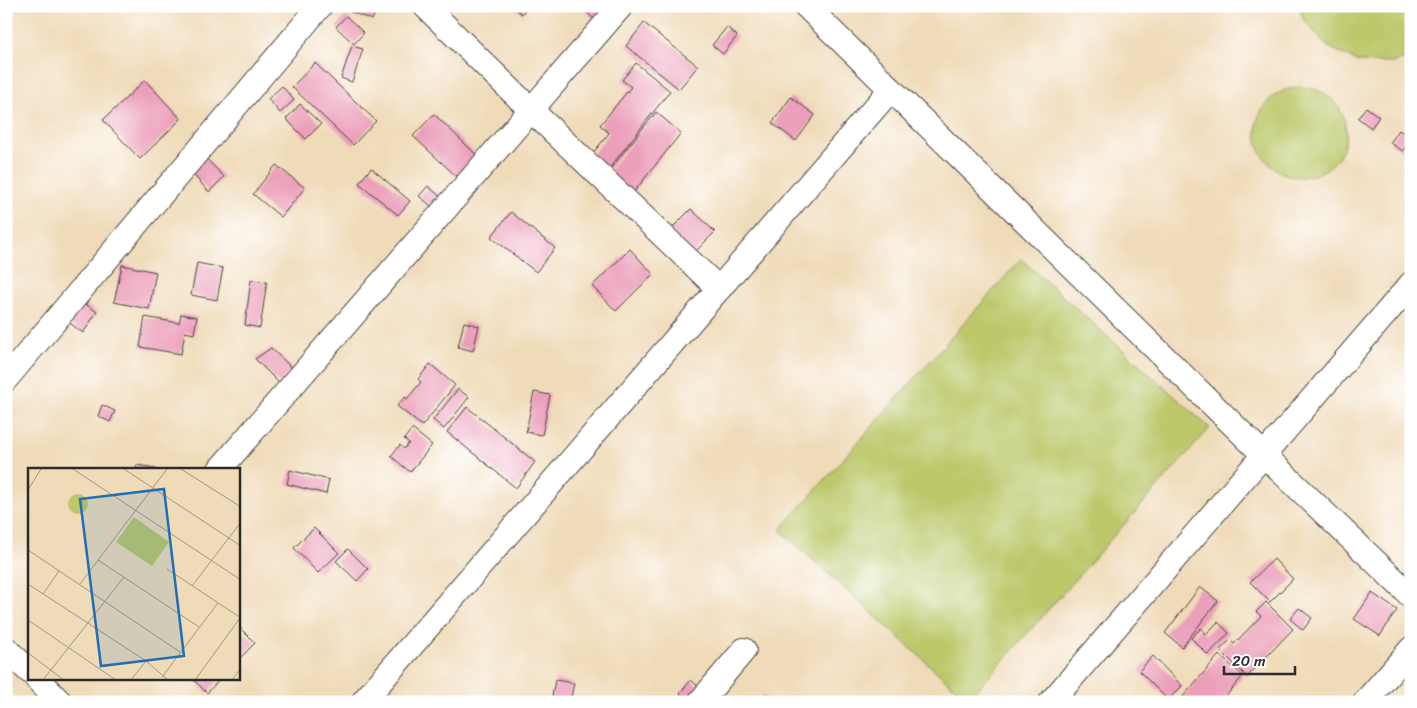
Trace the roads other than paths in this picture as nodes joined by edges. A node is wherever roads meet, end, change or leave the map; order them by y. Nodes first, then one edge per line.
1 (320, 6) edge
2 (425, 6) edge
3 (621, 6) edge
4 (806, 6) edge
5 (891, 89) junction
6 (531, 110) junction
7 (1411, 284) edge
8 (719, 289) junction
9 (6, 379) edge
10 (1264, 455) junction
11 (221, 468) edge
12 (1411, 596) edge
13 (6, 649) edge
14 (1411, 649) edge
15 (744, 650) dead end
16 (28, 670) edge
17 (39, 680) edge
18 (60, 702) edge
19 (363, 702) edge
20 (700, 702) edge
21 (1051, 702) edge
22 (1365, 702) edge

1 - 9 street
2 - 6 street
3 - 6 street
4 - 5 street
5 - 8 street
5 - 10 street
6 - 8 street
6 - 11 street
7 - 10 street
8 - 19 street
10 - 12 street
10 - 21 street
13 - 16 street
14 - 22 street
15 - 20 street
17 - 18 street

